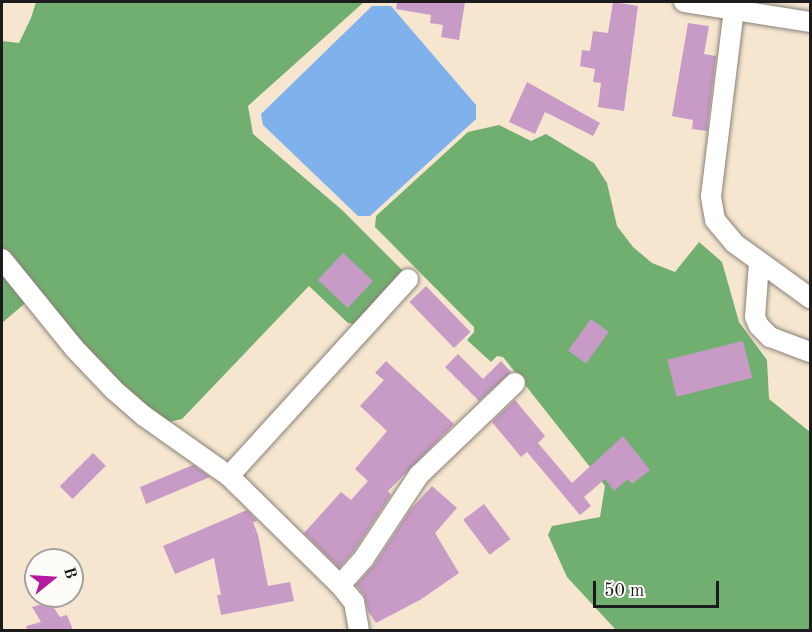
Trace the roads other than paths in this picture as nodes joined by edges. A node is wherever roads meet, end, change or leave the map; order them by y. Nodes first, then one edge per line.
1 (684, 2) edge
2 (756, 7) edge
3 (734, 9) junction
4 (810, 22) edge
5 (2, 259) edge
6 (759, 263) junction
7 (408, 279) dead end
8 (810, 298) edge
9 (810, 352) edge
10 (515, 383) dead end
11 (230, 476) junction
12 (340, 585) junction
13 (359, 630) edge

1 - 3 street
2 - 3 street
2 - 4 street
3 - 6 street
5 - 11 street
6 - 8 street
6 - 9 street
7 - 11 street
10 - 12 street
11 - 12 street
12 - 13 street

